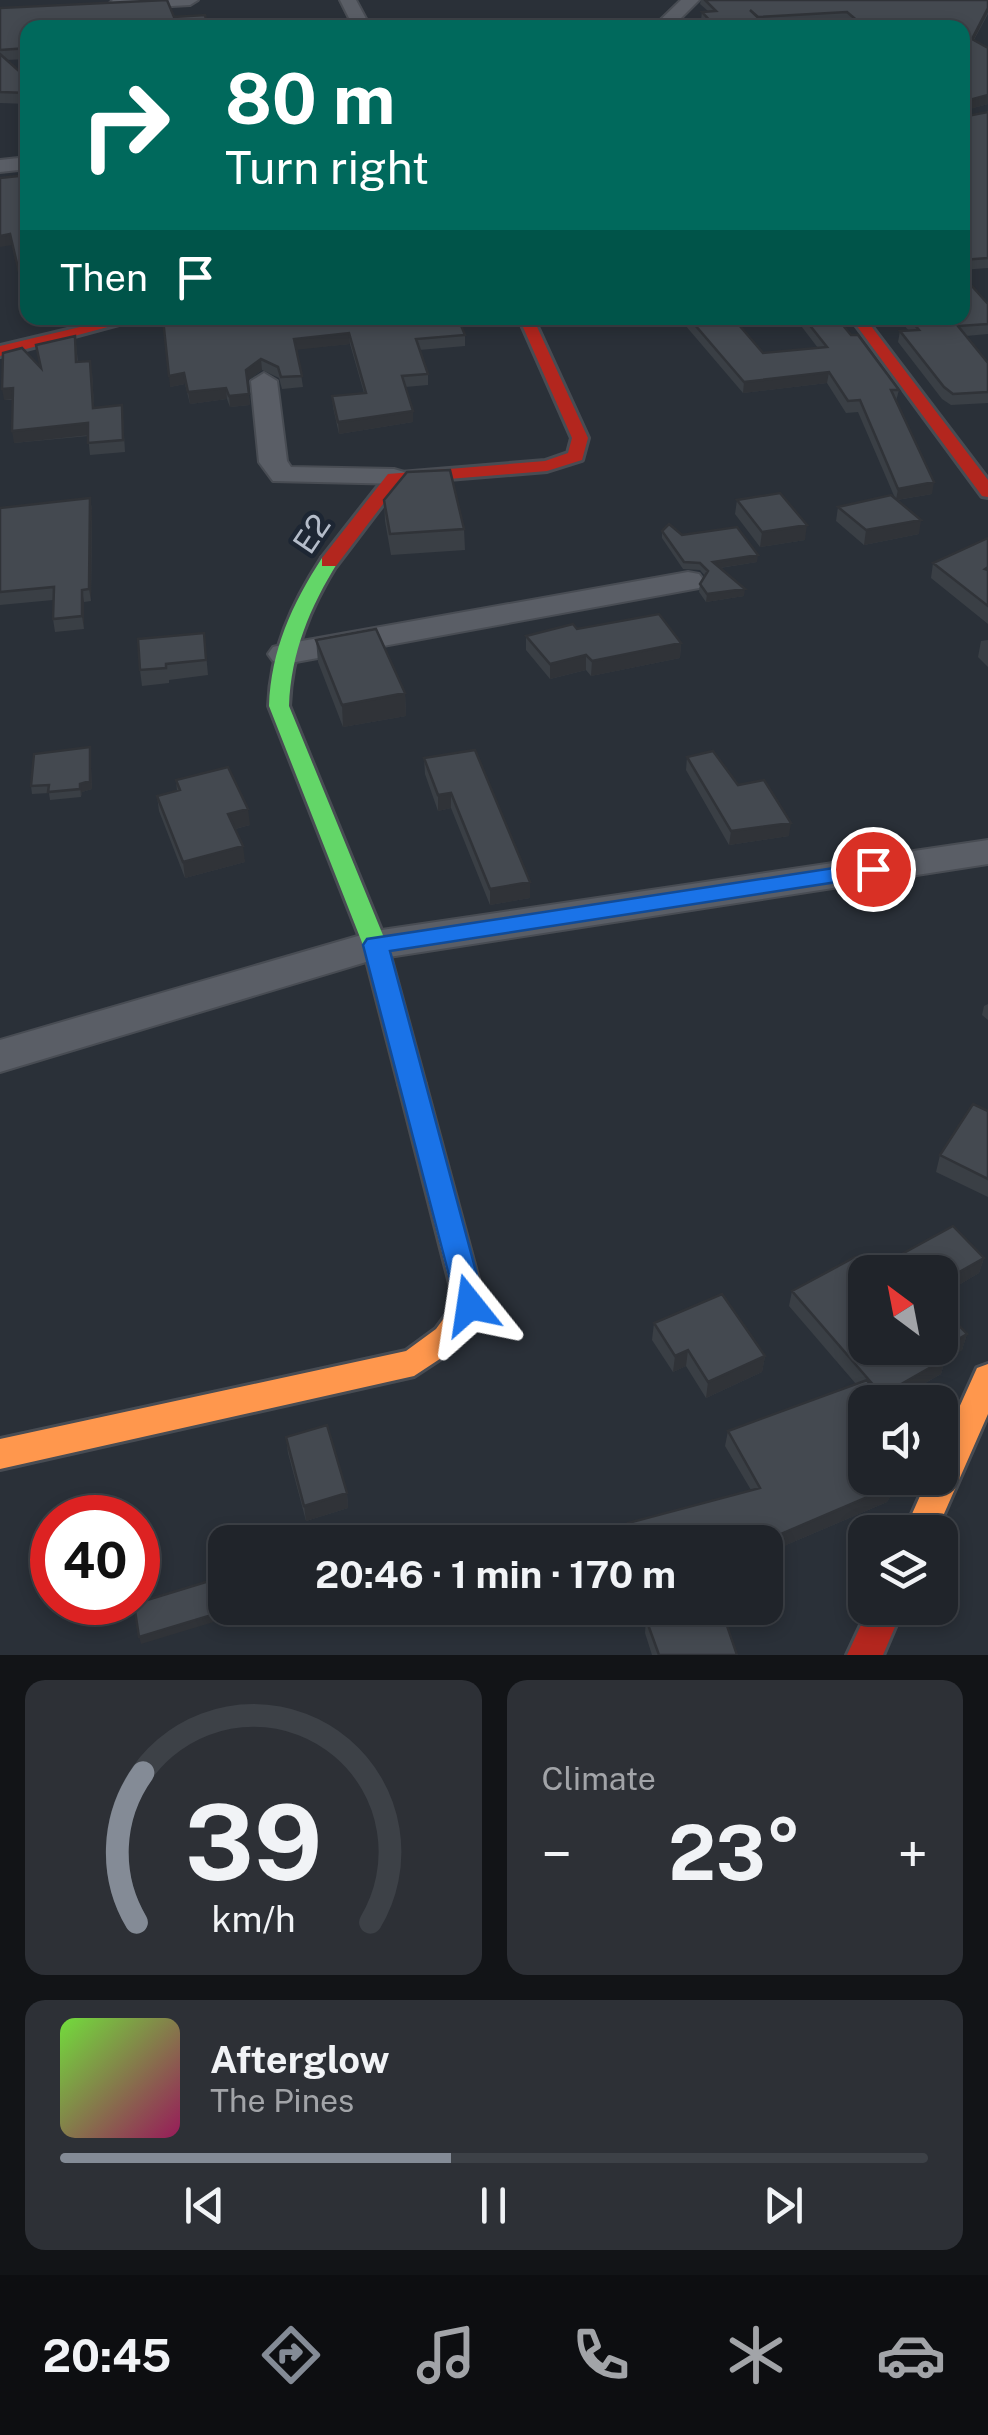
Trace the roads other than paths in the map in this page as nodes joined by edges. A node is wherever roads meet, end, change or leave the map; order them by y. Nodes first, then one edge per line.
1 (190, 0) edge
2 (691, 0) edge
3 (95, 5) edge
4 (669, 20) edge
5 (106, 325) edge
6 (529, 325) edge
7 (863, 325) edge
8 (0, 352) edge
9 (264, 380) dead end
10 (394, 478) junction
11 (988, 492) edge
12 (688, 581) dead end
13 (284, 654) junction
14 (988, 852) edge
15 (376, 945) junction
16 (0, 1056) edge
17 (988, 1378) edge
18 (0, 1454) edge
19 (928, 1515) edge
20 (879, 1625) edge
21 (866, 1655) edge

1 - 3 street
2 - 4 street
5 - 8 street
6 - 10 street
7 - 11 street
9 - 10 street
10 - 13 street, E2
12 - 13 street
13 - 15 street, E2
14 - 15 street
15 - 16 street
15 - 18 street, E2
17 - 19 street
20 - 21 street

